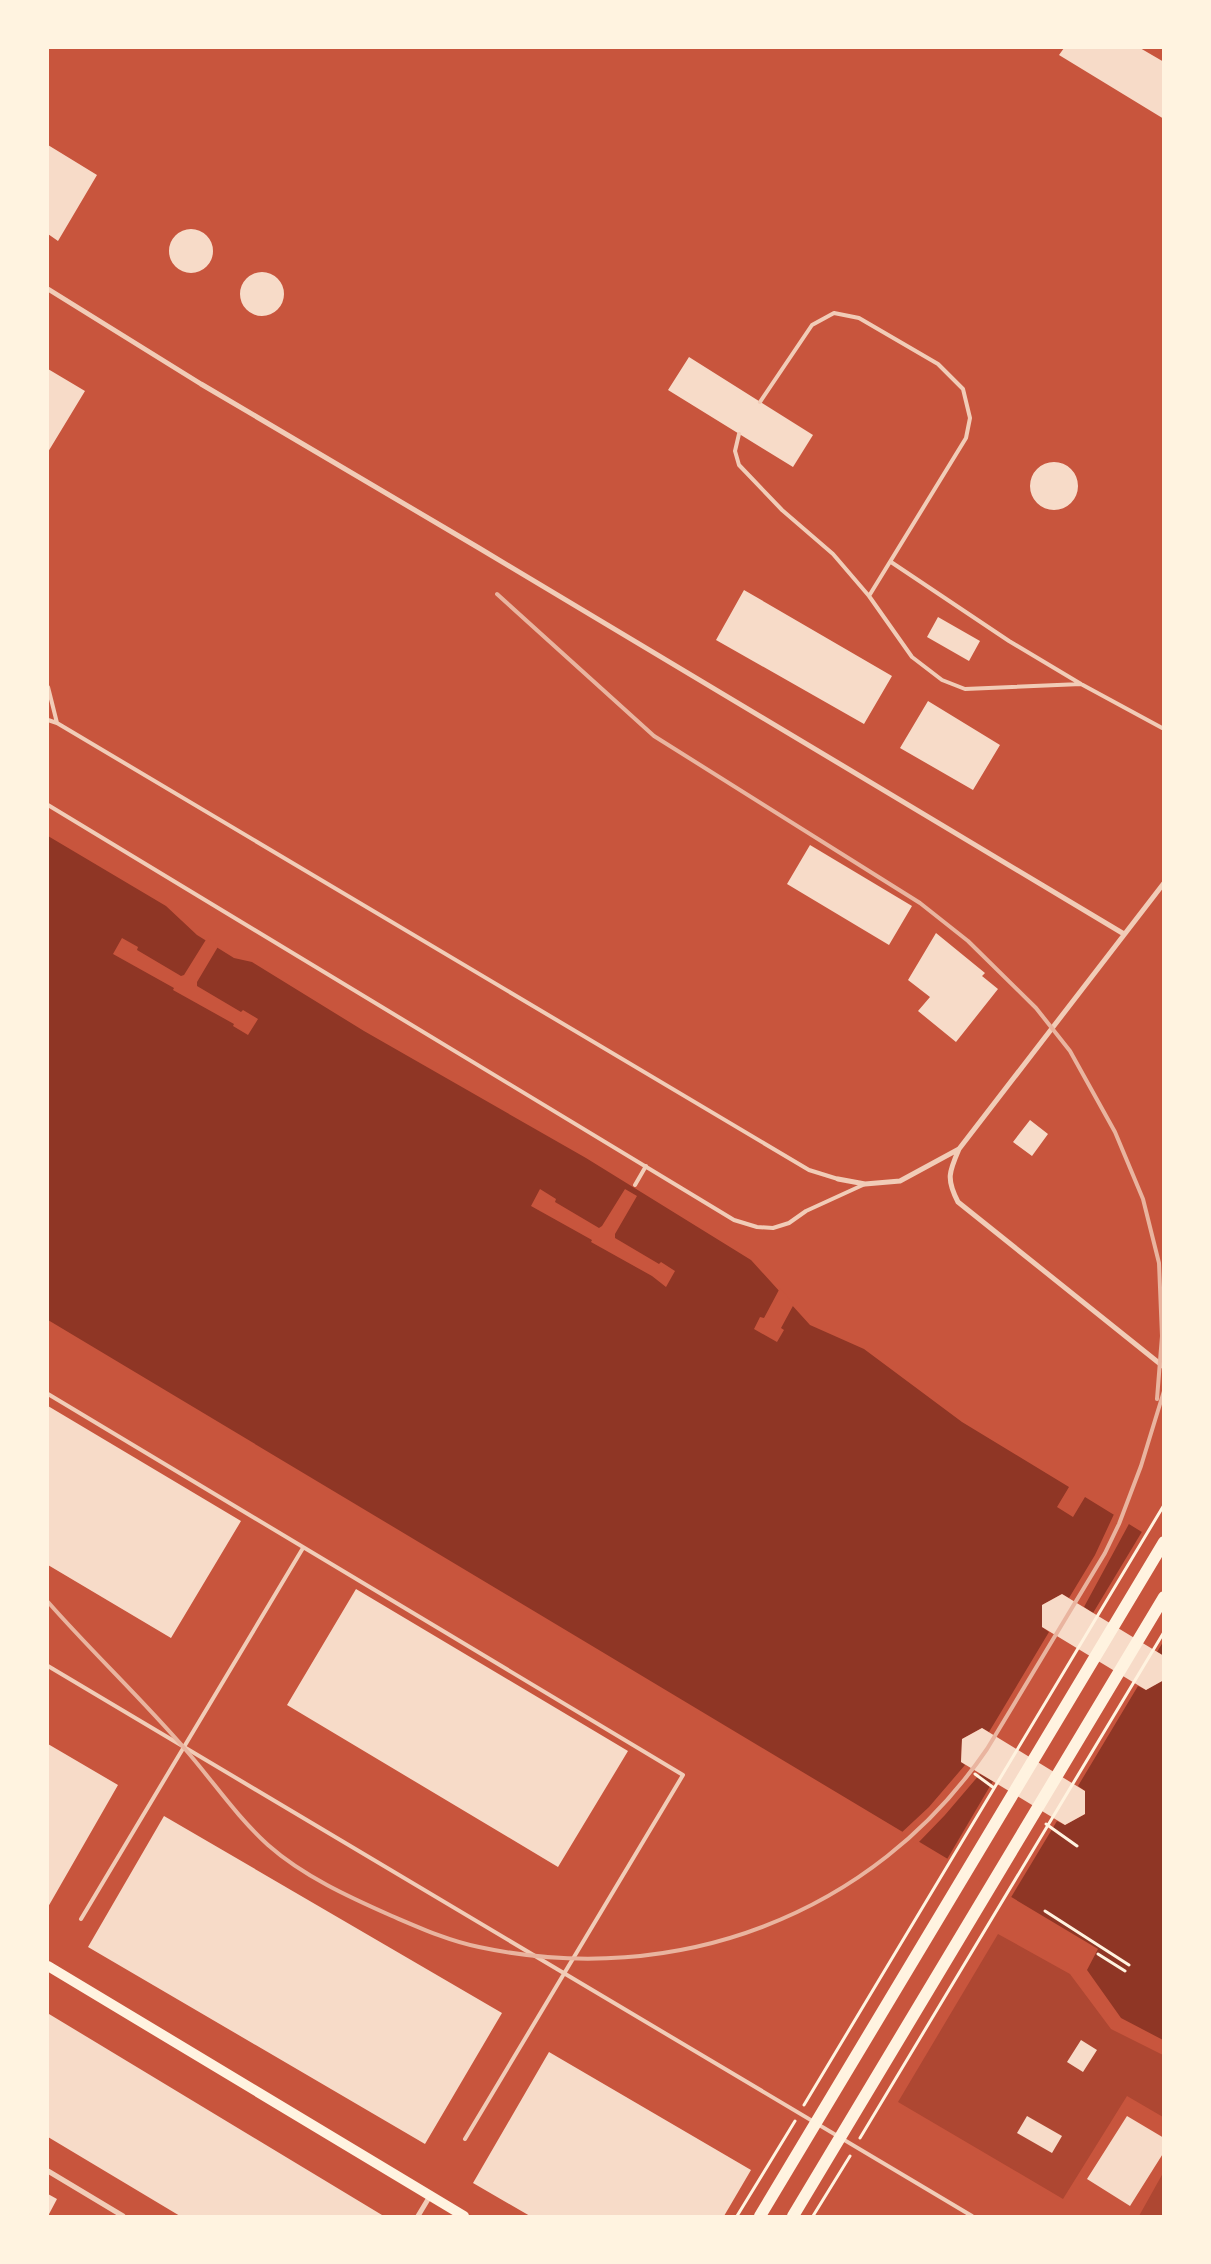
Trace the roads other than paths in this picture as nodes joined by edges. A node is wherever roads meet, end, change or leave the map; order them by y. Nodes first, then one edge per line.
1 (48, 289) edge
2 (760, 402) dead end
3 (739, 434) dead end
4 (891, 562) junction
5 (869, 596) junction
6 (1081, 684) junction
7 (48, 687) edge
8 (48, 720) edge
9 (56, 723) junction
10 (1164, 729) edge
11 (48, 805) edge
12 (1164, 883) edge
13 (1124, 934) junction
14 (959, 1149) junction
15 (646, 1166) junction
16 (838, 1178) joint
17 (865, 1184) junction
18 (635, 1185) dead end
19 (1164, 1368) edge
20 (48, 1394) edge
21 (1164, 1542) edge
22 (303, 1548) junction
23 (1164, 1597) edge
24 (48, 1666) edge
25 (184, 1747) junction
26 (81, 1919) dead end
27 (48, 1966) edge
28 (563, 1975) junction
29 (465, 2139) dead end
30 (48, 2171) edge
31 (430, 2196) junction
32 (123, 2216) edge
33 (418, 2216) edge
34 (464, 2216) edge
35 (760, 2216) edge
36 (793, 2216) edge
37 (972, 2216) edge

1 - 13 street
2 - 4 lane
3 - 5 lane
4 - 5 lane
4 - 6 lane
5 - 6 lane
6 - 10 lane
7 - 9 lane
8 - 9 lane
9 - 16 lane
11 - 15 lane
12 - 13 street
13 - 14 street
14 - 17 street
14 - 19 street
15 - 17 lane
15 - 18 lane
16 - 17 street
20 - 22 lane
21 - 35 main road
22 - 25 lane
22 - 28 lane
23 - 36 main road
24 - 25 lane
25 - 26 lane
25 - 28 lane
27 - 31 main road
28 - 29 lane
28 - 37 lane
30 - 32 street
31 - 33 street
31 - 34 main road

